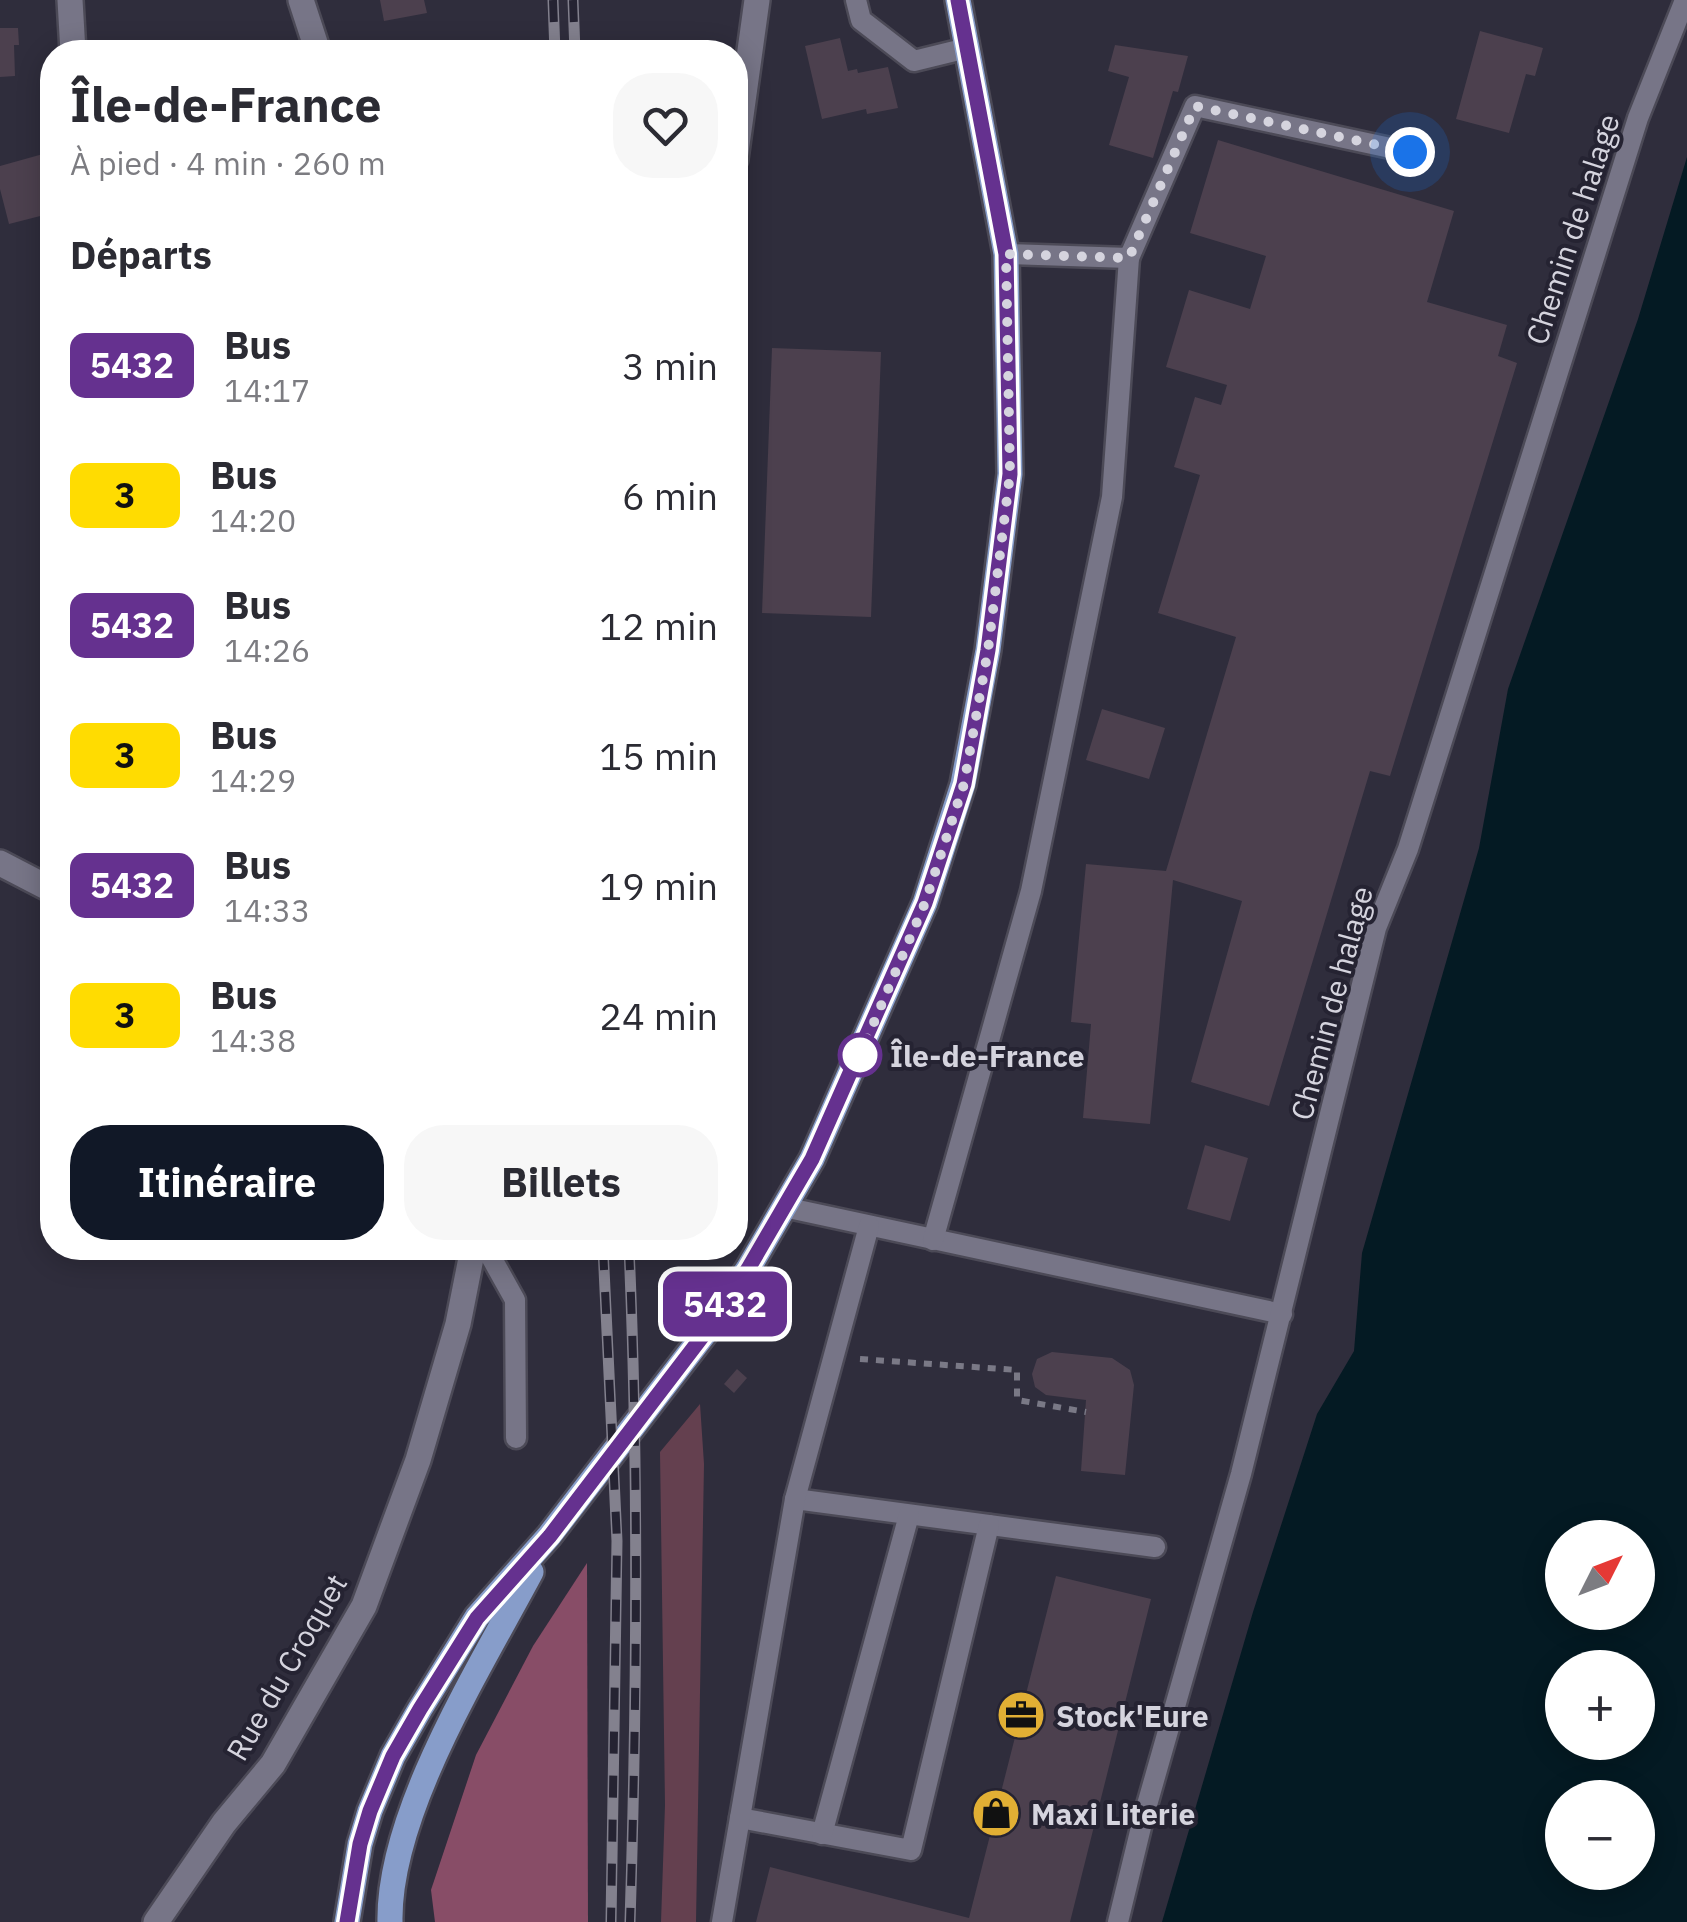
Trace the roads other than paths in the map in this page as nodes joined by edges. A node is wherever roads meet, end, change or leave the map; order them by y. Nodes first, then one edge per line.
1 (70, 0) edge
2 (301, 0) edge
3 (756, 0) edge
4 (856, 0) edge
5 (958, 0) edge
6 (1685, 0) edge
7 (72, 40) edge
8 (314, 40) edge
9 (967, 48) junction
10 (748, 61) edge
11 (1410, 152) dead end
12 (1006, 254) junction
13 (1129, 258) junction
14 (0, 863) edge
15 (40, 884) edge
16 (784, 1208) junction
17 (869, 1226) junction
18 (932, 1240) junction
19 (471, 1260) edge
20 (493, 1260) edge
21 (1282, 1314) junction
22 (516, 1438) dead end
23 (795, 1500) junction
24 (909, 1514) junction
25 (989, 1525) junction
26 (550, 1536) junction
27 (1155, 1548) dead end
28 (740, 1818) junction
29 (822, 1834) junction
30 (156, 1922) edge
31 (348, 1922) edge
32 (390, 1922) edge
33 (722, 1922) edge
34 (1118, 1922) edge

1 - 7 street
2 - 8 street
3 - 10 street
4 - 9 lane
5 - 9 main road
6 - 21 lane, Chemin de halage
9 - 12 main road
11 - 13 lane
12 - 13 lane
12 - 16 main road
13 - 18 lane
14 - 15 street
16 - 17 lane
16 - 26 main road
17 - 18 lane
17 - 23 lane
18 - 21 lane
19 - 30 street, Rue du Croquet
20 - 22 lane
21 - 34 lane, Chemin de halage
23 - 24 lane
23 - 28 lane
24 - 25 lane
24 - 29 lane
25 - 27 lane
25 - 29 lane
26 - 31 main road
26 - 32 main road
28 - 29 lane
28 - 33 lane

